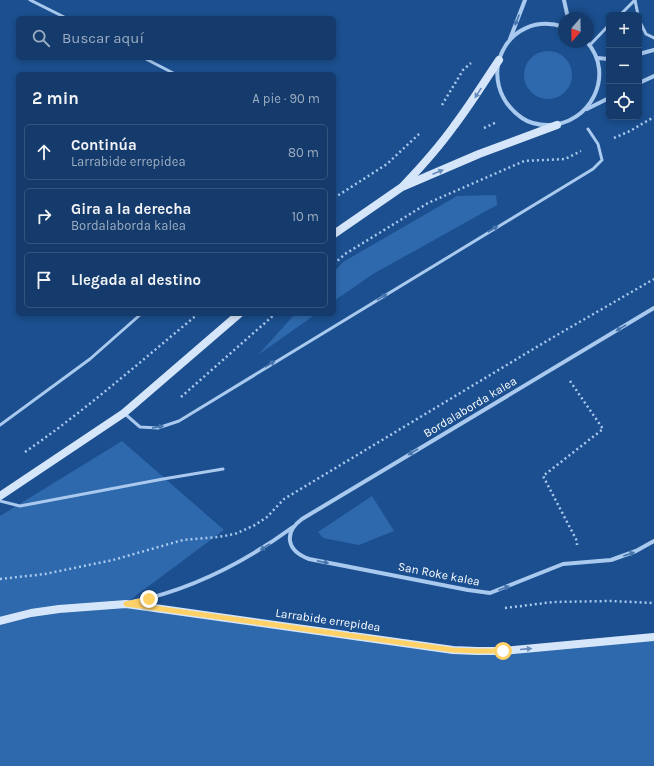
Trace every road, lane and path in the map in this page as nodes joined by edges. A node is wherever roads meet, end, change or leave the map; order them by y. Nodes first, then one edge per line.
1 (30, 0) edge
2 (525, 0) edge
3 (564, 0) edge
4 (635, 0) edge
5 (567, 12) edge
6 (623, 12) edge
7 (637, 12) edge
8 (62, 16) edge
9 (558, 25) edge
10 (642, 26) edge
11 (606, 29) edge
12 (654, 38) edge
13 (509, 40) junction
14 (594, 40) edge
15 (591, 48) edge
16 (654, 50) edge
17 (642, 53) edge
18 (597, 58) junction
19 (606, 59) edge
20 (148, 60) edge
21 (474, 60) dead end
22 (498, 60) junction
23 (171, 72) edge
24 (654, 76) edge
25 (642, 82) edge
26 (606, 99) edge
27 (441, 106) dead end
28 (586, 109) junction
29 (654, 117) edge
30 (557, 125) junction
31 (588, 128) dead end
32 (424, 130) dead end
33 (598, 144) junction
34 (402, 187) junction
35 (336, 197) edge
36 (336, 233) edge
37 (336, 262) edge
38 (654, 279) edge
39 (654, 308) edge
40 (139, 316) edge
41 (196, 316) edge
42 (237, 316) edge
43 (273, 316) edge
44 (566, 375) dead end
45 (176, 401) dead end
46 (124, 413) junction
47 (0, 425) edge
48 (19, 456) dead end
49 (223, 469) dead end
50 (0, 496) edge
51 (0, 501) edge
52 (296, 524) junction
53 (654, 542) edge
54 (578, 547) dead end
55 (0, 579) edge
56 (126, 604) junction
57 (0, 621) edge
58 (654, 637) edge

1 - 8 lane
2 -> 13 street
3 - 5 street
4 - 6 lane
4 - 7 lane
9 - 13 street
10 - 12 lane
11 - 14 lane
13 - 22 street
15 - 18 street
16 - 17 street
18 - 19 street
18 - 28 street
20 - 23 lane
21 - 27 path
22 - 30 street
22 -> 34 street
24 - 25 street
26 - 28 street
28 - 30 street
29 - 33 path
34 -> 30 street
31 - 33 lane
32 - 35 path
33 - 37 path
46 -> 33 lane
34 - 36 street
38 - 55 path
39 -> 52 street, Bordalaborda kalea
40 - 47 lane
41 - 48 path
42 - 46 street
43 - 45 path
44 - 54 path
46 - 50 street
49 - 51 lane
52 -> 53 street, San Roke kalea
52 -> 56 street, Bordalaborda kalea
56 - 57 street, Larrabide errepidea
56 -> 58 street, Larrabide errepidea

